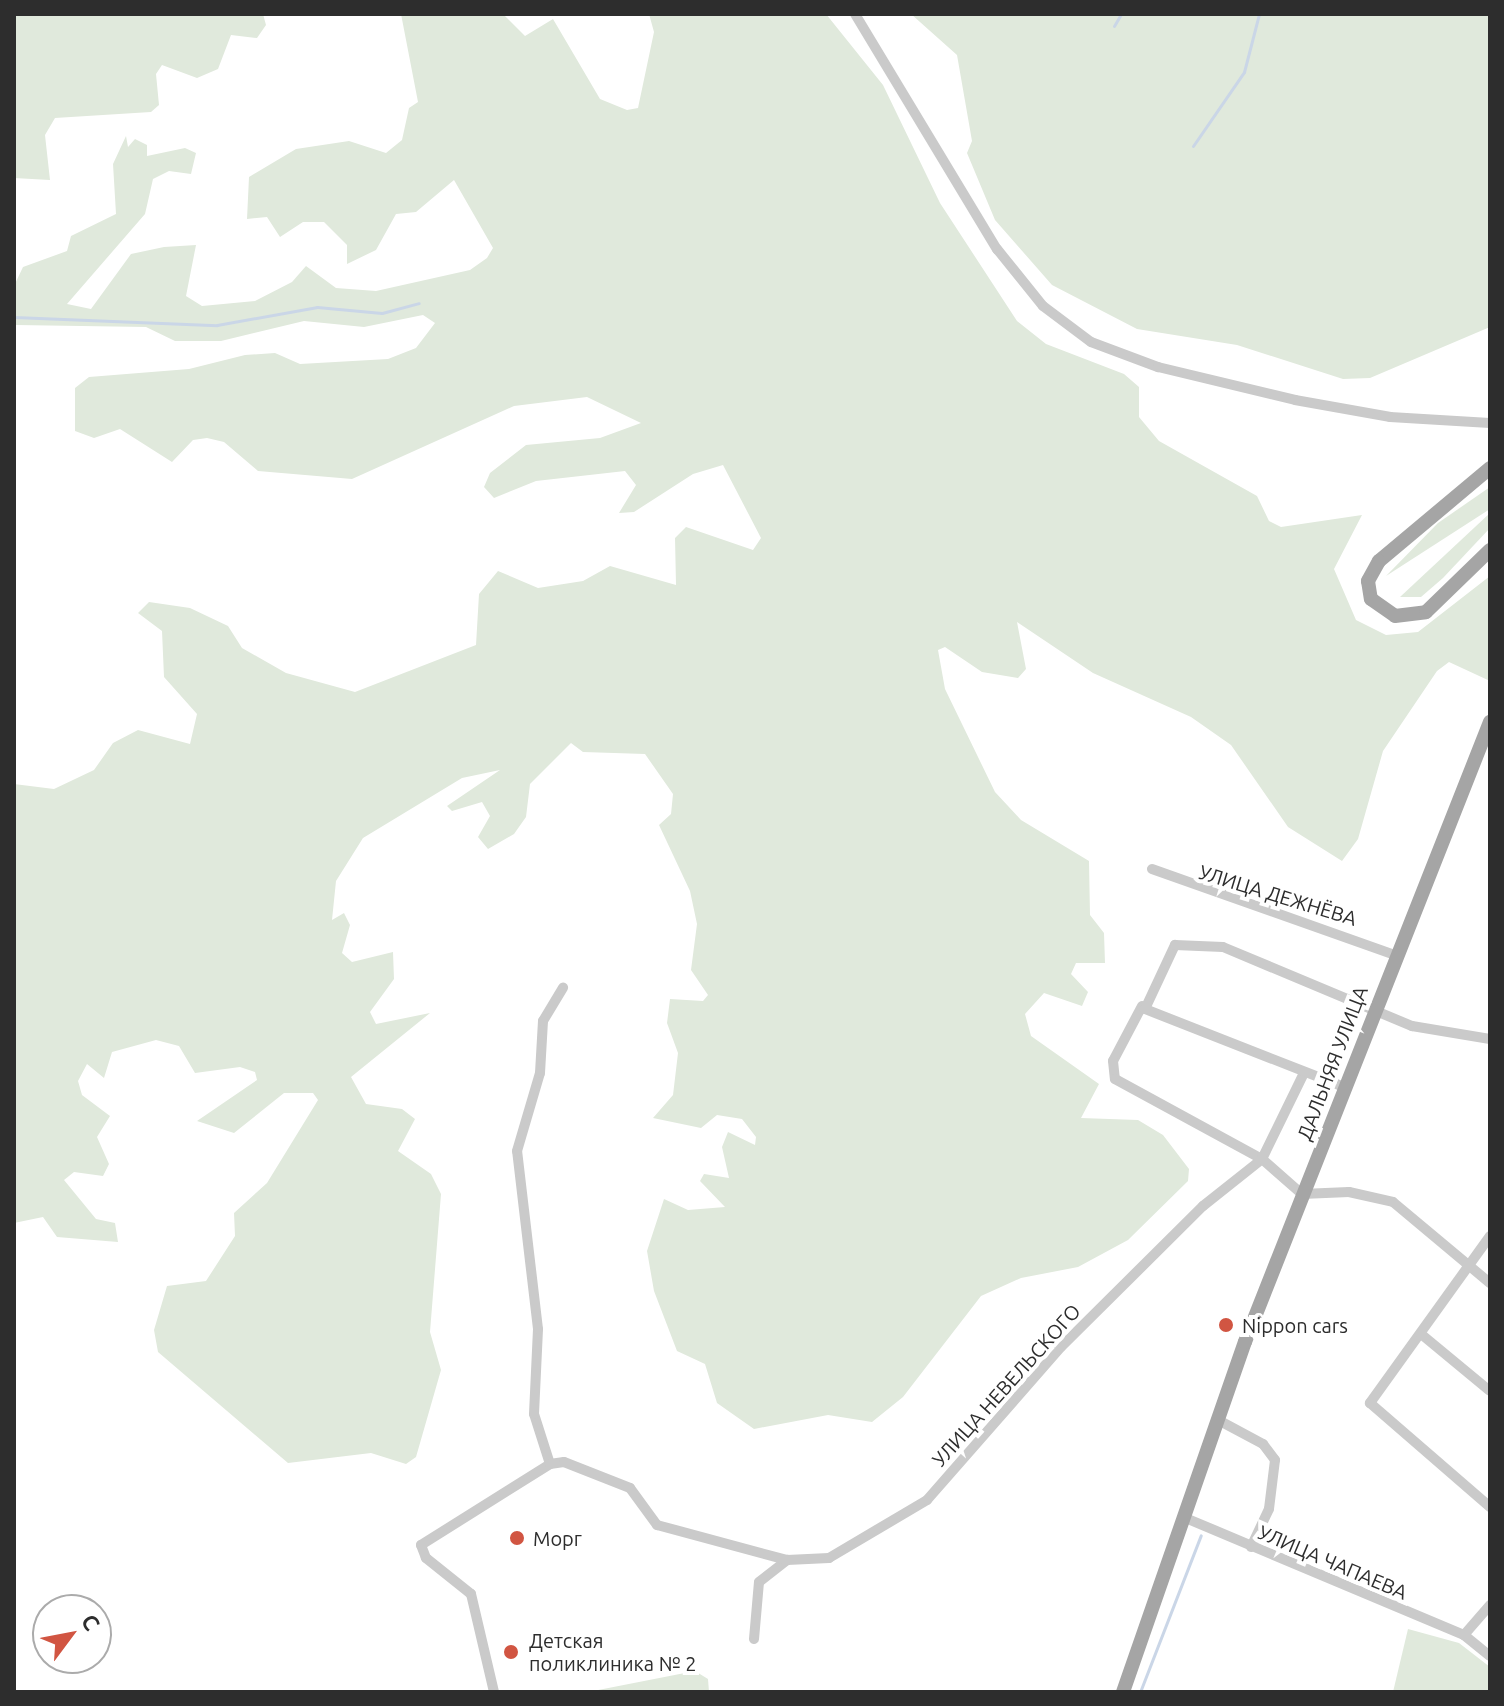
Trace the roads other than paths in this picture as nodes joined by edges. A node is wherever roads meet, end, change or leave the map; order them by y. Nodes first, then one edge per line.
1 (855, 14) edge
2 (1490, 423) edge
3 (1490, 468) edge
4 (1490, 550) edge
5 (1490, 722) edge
6 (1152, 869) dead end
7 (1395, 955) junction
8 (563, 988) dead end
9 (1142, 1006) junction
10 (1374, 1006) junction
11 (1490, 1039) edge
12 (1304, 1073) junction
13 (1344, 1087) junction
14 (1262, 1159) junction
15 (1302, 1194) junction
16 (1490, 1236) edge
17 (1473, 1269) junction
18 (1490, 1283) edge
19 (1421, 1334) junction
20 (1490, 1391) edge
21 (1220, 1421) junction
22 (550, 1464) junction
23 (1490, 1507) edge
24 (1188, 1519) junction
25 (1251, 1547) junction
26 (787, 1560) junction
27 (1490, 1605) edge
28 (1464, 1635) junction
29 (754, 1639) dead end
30 (1490, 1656) edge
31 (494, 1692) edge
32 (1123, 1692) edge

1 - 2 street
3 - 4 main road
5 - 7 main road, ДАЛЬНЯЯ УЛИЦА
6 - 7 street, УЛИЦА ДЕЖНЁВА
7 - 10 main road, ДАЛЬНЯЯ УЛИЦА
8 - 22 street
9 - 10 street
9 - 12 street
9 - 14 street
10 - 11 street
10 - 13 main road, ДАЛЬНЯЯ УЛИЦА
12 - 13 street
12 - 14 street
13 - 15 main road, ДАЛЬНЯЯ УЛИЦА
14 - 15 street
14 - 26 street, УЛИЦА НЕВЕЛЬСКОГО
15 - 17 street
15 - 21 main road, ДАЛЬНЯЯ УЛИЦА
16 - 17 street
17 - 18 street
17 - 19 street
19 - 20 street
19 - 23 street
21 - 24 main road, ДАЛЬНЯЯ УЛИЦА
21 - 25 street
22 - 26 street, УЛИЦА НЕВЕЛЬСКОГО
22 - 31 street
24 - 25 street, УЛИЦА ЧАПАЕВА
24 - 32 main road, ДАЛЬНЯЯ УЛИЦА
25 - 28 street, УЛИЦА ЧАПАЕВА
26 - 29 street
27 - 28 street
28 - 30 street, УЛИЦА ЧАПАЕВА

